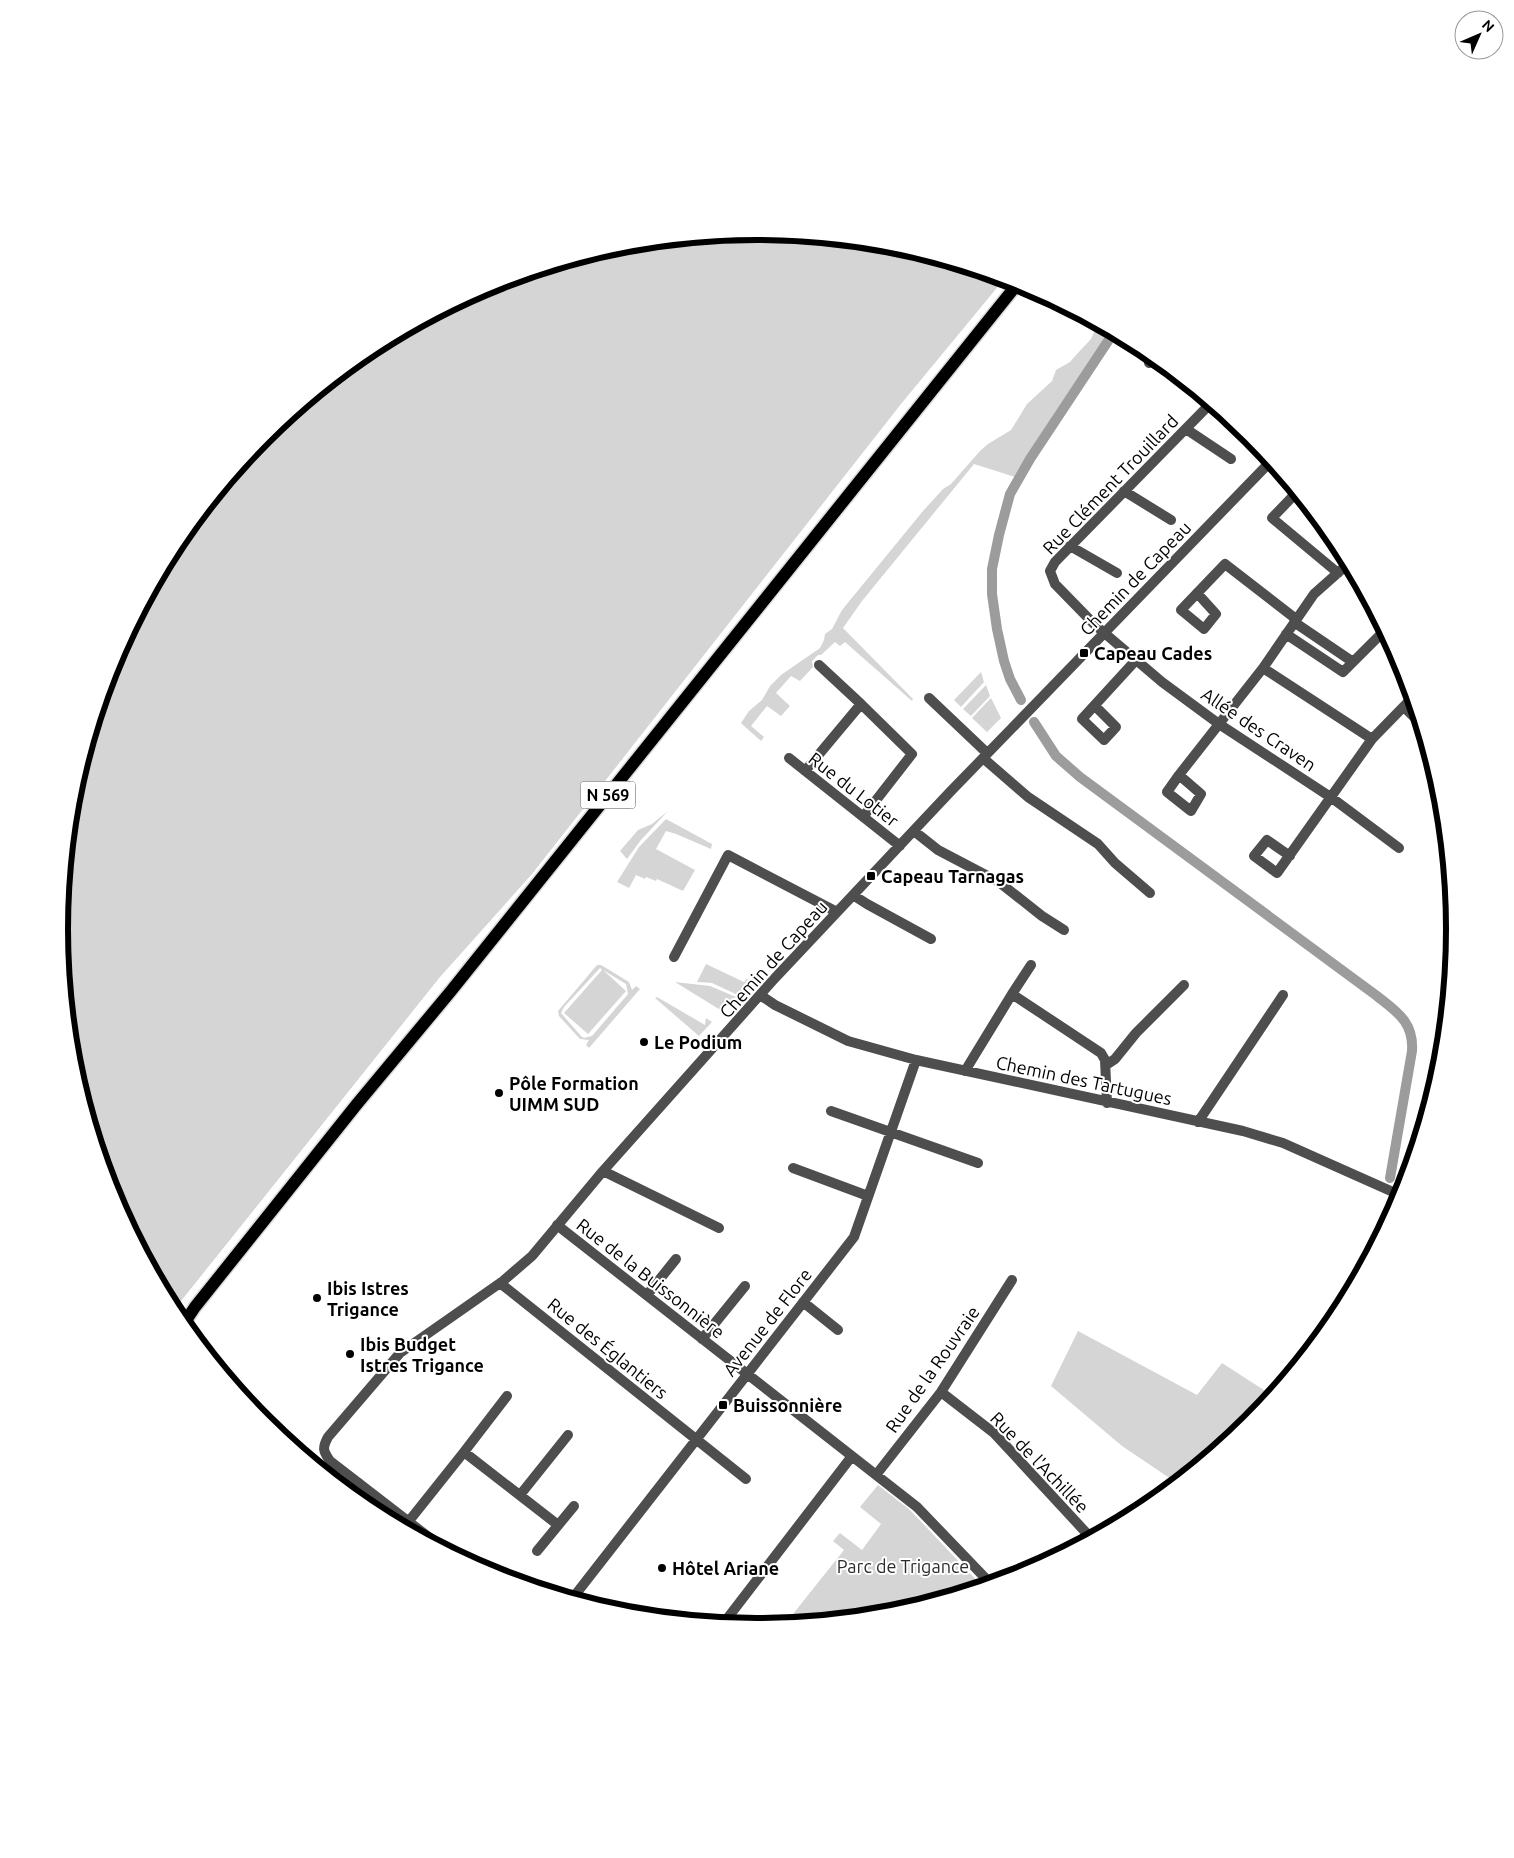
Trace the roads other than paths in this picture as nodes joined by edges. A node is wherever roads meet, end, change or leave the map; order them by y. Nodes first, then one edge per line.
1 (1013, 289) edge
2 (1207, 407) edge
3 (1186, 429) junction
4 (1231, 459) dead end
5 (1267, 465) edge
6 (1124, 491) junction
7 (1293, 496) edge
8 (1171, 520) dead end
9 (1070, 546) junction
10 (1344, 568) edge
11 (1116, 573) dead end
12 (1338, 573) junction
13 (1197, 593) dead end
14 (1295, 620) junction
15 (1105, 633) junction
16 (1286, 634) junction
17 (1380, 635) edge
18 (1136, 660) junction
19 (1353, 662) junction
20 (819, 665) dead end
21 (1263, 668) junction
22 (929, 698) dead end
23 (1408, 702) edge
24 (861, 704) junction
25 (1095, 706) dead end
26 (1404, 707) junction
27 (1413, 716) edge
28 (1218, 724) junction
29 (1372, 739) junction
30 (985, 756) junction
31 (789, 758) dead end
32 (805, 771) junction
33 (1179, 775) dead end
34 (1332, 798) junction
35 (863, 817) junction
36 (914, 831) junction
37 (900, 846) junction
38 (1398, 848) dead end
39 (1290, 856) dead end
40 (1150, 893) dead end
41 (853, 895) junction
42 (837, 912) junction
43 (1064, 930) dead end
44 (931, 939) dead end
45 (674, 957) dead end
46 (1031, 965) dead end
47 (1184, 985) dead end
48 (1012, 994) junction
49 (760, 995) junction
50 (1283, 995) dead end
51 (916, 1060) junction
52 (1106, 1065) junction
53 (965, 1071) junction
54 (1107, 1103) junction
55 (831, 1111) dead end
56 (1198, 1122) junction
57 (891, 1132) junction
58 (978, 1163) dead end
59 (793, 1168) dead end
60 (603, 1171) junction
61 (1394, 1193) edge
62 (868, 1196) junction
63 (557, 1226) junction
64 (719, 1228) dead end
65 (676, 1259) dead end
66 (1012, 1280) dead end
67 (500, 1283) junction
68 (745, 1286) dead end
69 (647, 1295) junction
70 (804, 1302) junction
71 (188, 1318) edge
72 (838, 1330) dead end
73 (702, 1339) junction
74 (748, 1374) junction
75 (941, 1392) junction
76 (508, 1396) dead end
77 (568, 1435) dead end
78 (696, 1439) junction
79 (464, 1452) junction
80 (852, 1456) junction
81 (876, 1474) junction
82 (746, 1479) dead end
83 (359, 1483) junction
84 (355, 1488) edge
85 (520, 1495) junction
86 (574, 1506) dead end
87 (409, 1522) junction
88 (558, 1525) junction
89 (419, 1530) edge
90 (1087, 1534) edge
91 (537, 1551) dead end
92 (986, 1579) edge
93 (576, 1594) edge
94 (728, 1618) edge

1 - 71 main road, N 569
2 - 3 street, Rue Clément Trouillard
3 - 4 street
3 - 6 street, Rue Clément Trouillard
5 - 15 street, Chemin de Capeau
6 - 8 street
6 - 9 street, Rue Clément Trouillard
7 - 12 street
9 - 11 street
9 - 15 street, Rue Clément Trouillard
10 - 12 street
12 - 14 street
13 - 14 street
14 - 16 street
14 - 19 street
15 - 18 street, Allée des Craven
15 - 30 street, Chemin de Capeau
16 - 19 street
16 - 21 street
17 - 19 street
18 - 25 street
18 - 28 street, Allée des Craven
20 - 24 street
21 - 28 street
21 - 29 street
22 - 30 street
23 - 26 street
24 - 32 street
24 - 35 street
26 - 27 street
26 - 29 street
28 - 33 street
28 - 34 street, Allée des Craven
29 - 34 street
30 - 36 street, Chemin de Capeau
30 - 40 street
31 - 32 street, Rue du Lotier
32 - 35 street, Rue du Lotier
34 - 38 street, Allée des Craven
34 - 39 street
35 - 37 street, Rue du Lotier
36 - 37 street, Chemin de Capeau
36 - 43 street
37 - 41 street, Chemin de Capeau
41 - 42 street, Chemin de Capeau
41 - 44 street
42 - 45 street
42 - 49 street, Chemin de Capeau
46 - 48 street
47 - 52 street
48 - 52 street
48 - 53 street
49 - 51 street, Chemin des Tartugues
49 - 60 street, Chemin de Capeau
50 - 56 street
51 - 53 street, Chemin des Tartugues
51 - 57 street, Avenue de Flore
52 - 54 street
53 - 54 street, Chemin des Tartugues
54 - 56 street, Chemin des Tartugues
55 - 57 street
56 - 61 street, Chemin des Tartugues
57 - 58 street
57 - 62 street, Avenue de Flore
59 - 62 street
60 - 63 street, Chemin de Capeau
60 - 64 street
62 - 70 street, Avenue de Flore
63 - 67 street, Chemin de Capeau
63 - 69 street, Rue de la Buissonnière
65 - 69 street
66 - 75 street, Rue de la Rouvraie
67 - 78 street, Rue des Églantiers
67 - 83 street, Chemin de Capeau
68 - 73 street
69 - 73 street, Rue de la Buissonnière
70 - 72 street
70 - 74 street, Avenue de Flore
73 - 74 street, Rue de la Buissonnière
74 - 78 street, Avenue de Flore
74 - 80 street, Rue de la Buissonnière
75 - 81 street, Rue de la Rouvraie
75 - 90 street, Rue de l'Achillée
76 - 79 street
77 - 85 street
78 - 82 street, Rue des Églantiers
78 - 93 street, Avenue de Flore
79 - 85 street
79 - 87 street
80 - 81 street, Rue de la Buissonnière
80 - 94 street
81 - 92 street, Rue de la Buissonnière
83 - 84 street
83 - 87 street
85 - 88 street
86 - 88 street
87 - 89 street
88 - 91 street

